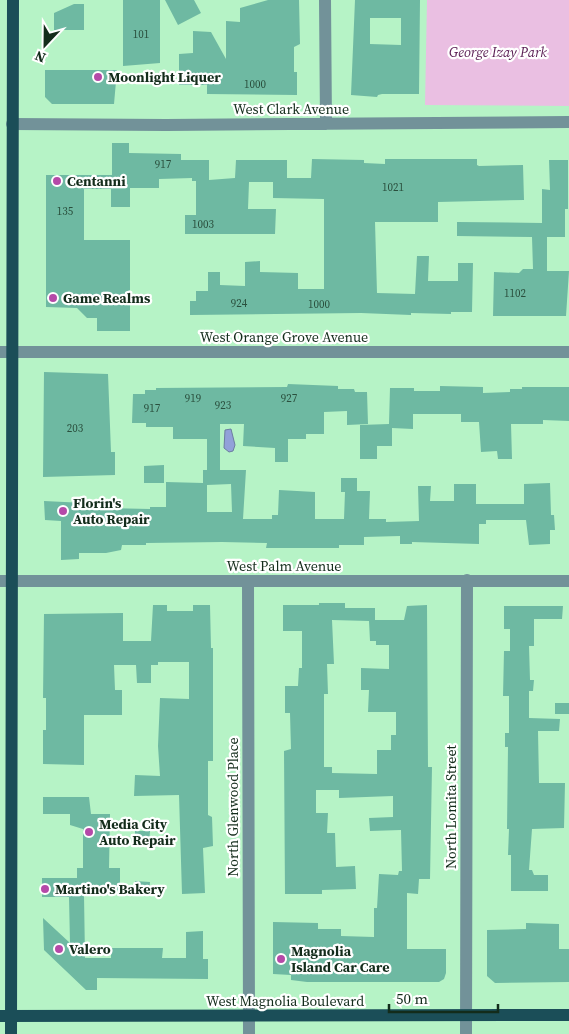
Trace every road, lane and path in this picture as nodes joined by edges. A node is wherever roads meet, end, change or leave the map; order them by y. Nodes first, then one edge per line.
1 (11, 0) edge
2 (325, 0) edge
3 (0, 4) edge
4 (569, 122) edge
5 (12, 124) junction
6 (326, 124) junction
7 (0, 352) edge
8 (14, 352) junction
9 (569, 352) edge
10 (467, 580) junction
11 (6, 581) edge
12 (248, 581) junction
13 (569, 581) edge
14 (569, 1015) edge
15 (6, 1016) edge
16 (249, 1017) junction
17 (465, 1017) junction
18 (11, 1034) edge
19 (249, 1034) edge
20 (466, 1034) edge

1 - 3 main road
1 - 5 main road
2 - 6 street
4 - 6 street, West Clark Avenue
5 - 6 street, West Clark Avenue
5 - 8 main road
7 - 8 street, West Orange Grove Avenue
8 - 9 street, West Orange Grove Avenue
8 - 11 main road
10 - 12 street, West Palm Avenue
10 - 13 street, West Palm Avenue
10 - 17 street, North Lomita Street
11 - 12 street, West Palm Avenue
11 - 15 main road
12 - 16 street, North Glenwood Place
14 - 17 main road, West Magnolia Boulevard
15 - 16 main road, West Magnolia Boulevard
15 - 18 main road
16 - 17 main road, West Magnolia Boulevard
16 - 19 street, North Glenwood Place
17 - 20 street, North Lomita Street

